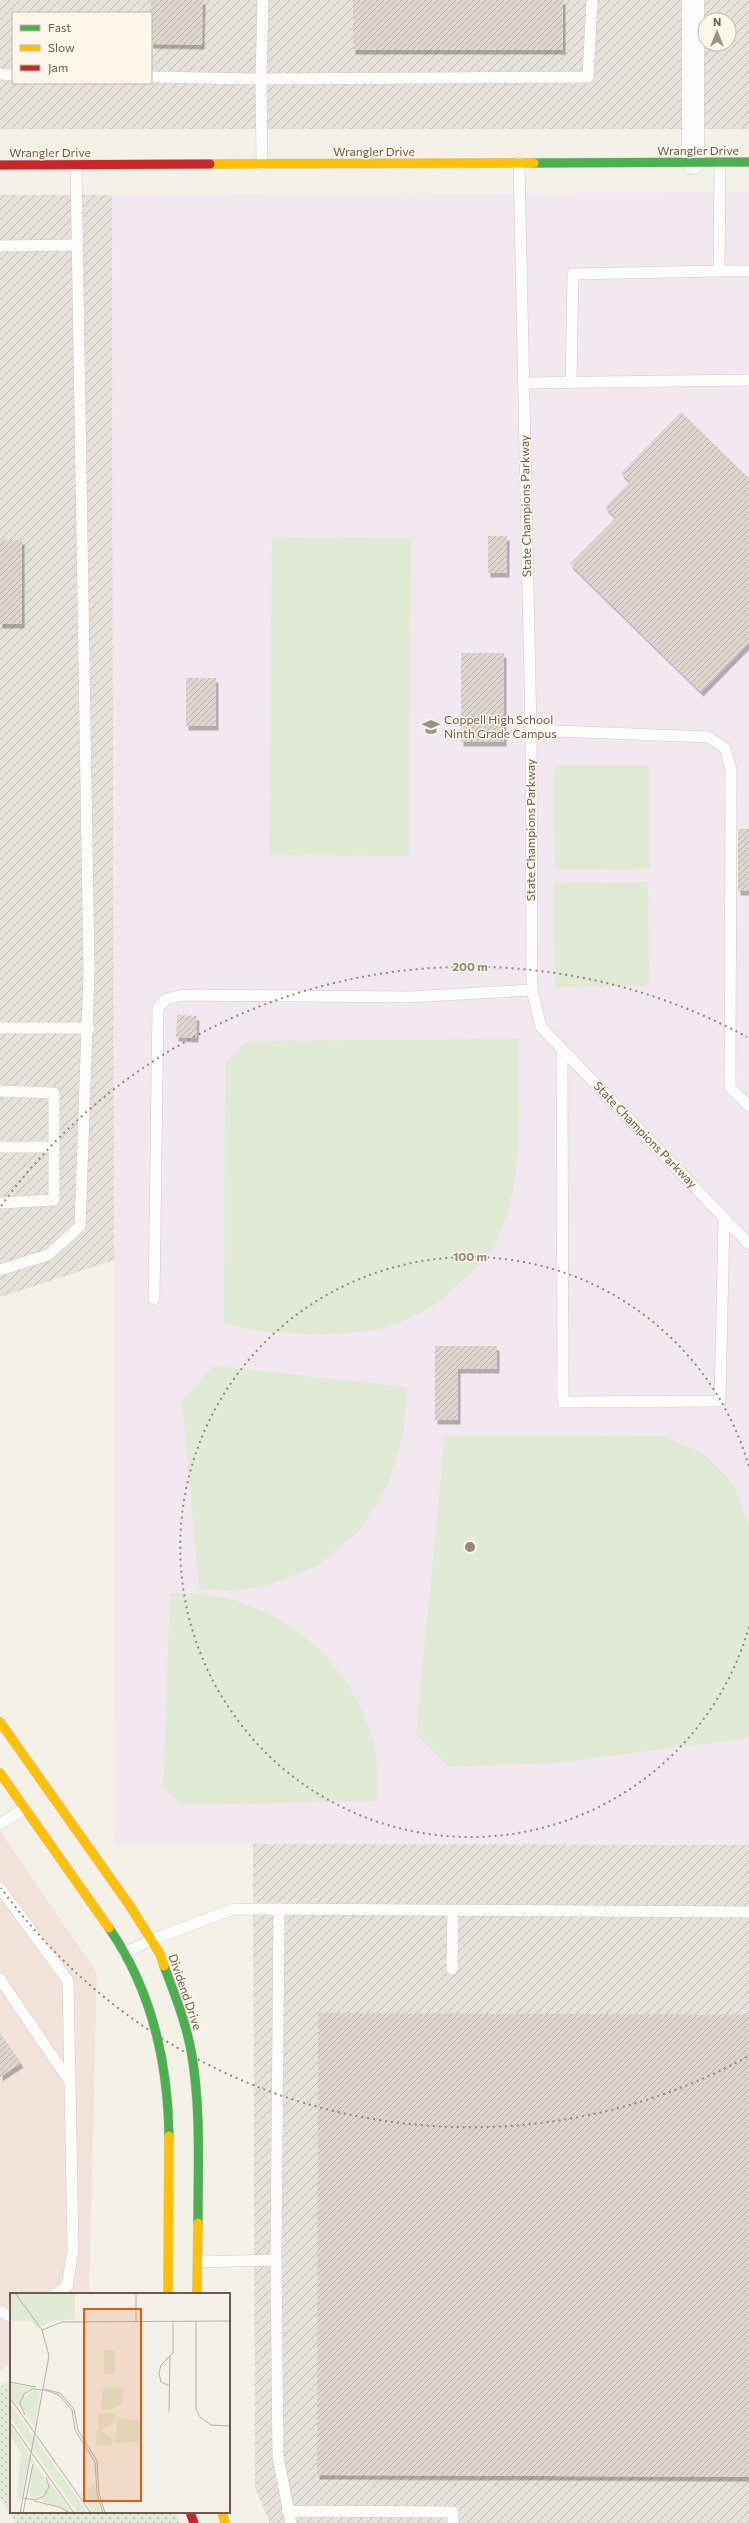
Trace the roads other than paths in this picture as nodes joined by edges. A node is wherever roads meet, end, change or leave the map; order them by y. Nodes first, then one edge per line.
1 (263, 0) edge
2 (592, 0) edge
3 (693, 0) edge
4 (0, 74) edge
5 (12, 75) edge
6 (152, 77) edge
7 (261, 79) junction
8 (749, 162) edge
9 (519, 163) junction
10 (693, 163) junction
11 (720, 163) junction
12 (76, 164) junction
13 (262, 164) junction
14 (0, 165) edge
15 (78, 245) junction
16 (0, 246) edge
17 (719, 271) junction
18 (749, 271) edge
19 (749, 380) edge
20 (571, 383) junction
21 (524, 384) junction
22 (531, 730) junction
23 (532, 990) junction
24 (0, 1028) edge
25 (89, 1028) junction
26 (562, 1050) junction
27 (0, 1091) edge
28 (749, 1106) edge
29 (0, 1147) edge
30 (54, 1147) junction
31 (0, 1203) edge
32 (724, 1218) junction
33 (749, 1244) edge
34 (0, 1270) edge
35 (154, 1299) dead end
36 (0, 1722) edge
37 (0, 1773) edge
38 (28, 1806) junction
39 (0, 1824) edge
40 (0, 1888) edge
41 (279, 1909) junction
42 (453, 1910) junction
43 (749, 1912) edge
44 (151, 1940) junction
45 (124, 1953) junction
46 (452, 1969) dead end
47 (0, 1979) edge
48 (70, 2082) junction
49 (276, 2260) junction
50 (198, 2262) junction
51 (57, 2293) edge
52 (168, 2293) edge
53 (197, 2293) edge
54 (0, 2311) edge
55 (10, 2316) edge
56 (287, 2511) junction
57 (190, 2513) edge
58 (222, 2513) edge
59 (194, 2523) edge
60 (225, 2523) edge
61 (291, 2523) edge
62 (453, 2523) edge

1 - 7 lane
2 - 7 lane
3 - 10 street
4 - 5 lane
6 - 7 lane
7 - 13 lane
8 - 11 street, Wrangler Drive
9 - 10 street, Wrangler Drive
9 - 13 street, Wrangler Drive
9 - 21 lane, State Champions Parkway
10 - 11 street, Wrangler Drive
11 - 17 lane
12 - 13 street, Wrangler Drive
12 - 14 street, Wrangler Drive
12 - 15 lane
15 - 16 lane
15 - 25 lane
17 - 18 lane
17 - 20 lane
19 - 20 lane
20 - 21 lane
21 - 22 lane, State Champions Parkway
22 - 23 lane, State Champions Parkway
22 - 28 lane
23 - 26 lane, State Champions Parkway
23 - 35 lane
24 - 25 lane
25 - 34 lane
26 - 32 lane, State Champions Parkway
26 - 32 lane
27 - 30 lane
29 - 30 lane
30 - 31 lane
32 - 33 lane, State Champions Parkway
36 - 44 street, Dividend Drive
37 - 38 street
38 - 39 lane
38 - 45 street
40 - 48 lane
41 - 42 lane
41 - 44 lane
41 - 49 lane
42 - 43 lane
42 - 46 lane
44 - 45 lane
44 - 50 street, Dividend Drive
45 - 52 street
47 - 48 lane
48 - 51 lane
49 - 50 lane
49 - 56 lane
50 - 53 street, Dividend Drive
54 - 55 lane
56 - 61 lane
56 - 62 lane
57 - 59 street
58 - 60 street

